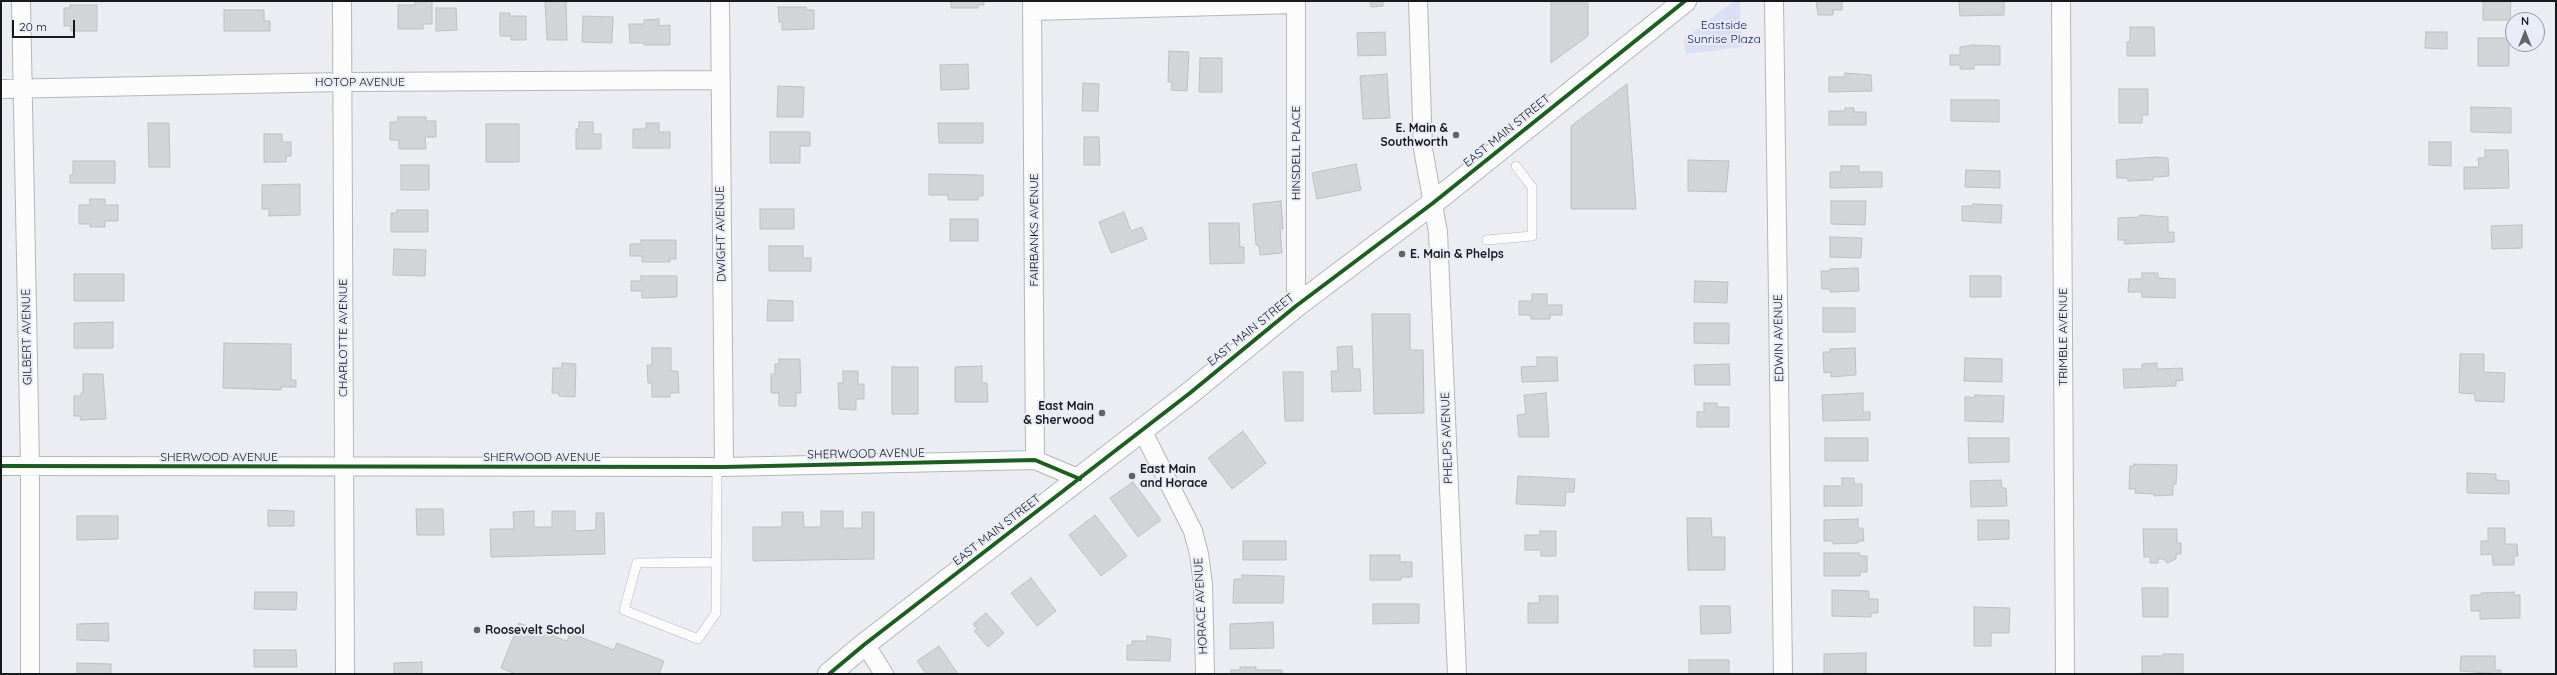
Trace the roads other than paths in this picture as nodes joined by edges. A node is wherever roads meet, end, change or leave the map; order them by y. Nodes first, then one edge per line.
1 (21, 1) edge
2 (342, 1) edge
3 (720, 1) edge
4 (1418, 1) edge
5 (1685, 1) edge
6 (1774, 1) edge
7 (2061, 1) edge
8 (1296, 2) edge
9 (1032, 6) edge
10 (720, 80) junction
11 (343, 82) junction
12 (1, 89) edge
13 (21, 89) junction
14 (1516, 166) dead end
15 (1433, 203) junction
16 (1487, 240) dead end
17 (1296, 306) junction
18 (1142, 430) junction
19 (1035, 460) junction
20 (1, 466) edge
21 (30, 466) junction
22 (721, 467) junction
23 (343, 468) junction
24 (1080, 479) junction
25 (717, 562) junction
26 (864, 644) junction
27 (30, 674) edge
28 (345, 674) edge
29 (829, 674) edge
30 (884, 674) edge
31 (1205, 674) edge
32 (1457, 674) edge
33 (1783, 674) edge
34 (2065, 674) edge

1 - 13 street, GILBERT AVENUE
2 - 11 street, CHARLOTTE AVENUE
3 - 10 street, DWIGHT AVENUE
4 - 15 street, PHELPS AVENUE
5 - 15 street, EAST MAIN STREET
6 - 33 street, EDWIN AVENUE
7 - 34 street, TRIMBLE AVENUE
8 - 9 street
8 - 17 street, HINSDELL PLACE
9 - 19 street, FAIRBANKS AVENUE
10 - 11 street, HOTOP AVENUE
10 - 22 street, DWIGHT AVENUE
11 - 13 street, HOTOP AVENUE
11 - 23 street, CHARLOTTE AVENUE
12 - 13 street, HOTOP AVENUE
13 - 21 street, GILBERT AVENUE
14 - 16 lane
15 - 17 street, EAST MAIN STREET
15 - 32 street, PHELPS AVENUE
17 - 18 street, EAST MAIN STREET
18 - 24 street, EAST MAIN STREET
18 - 31 street, HORACE AVENUE
19 - 22 street, SHERWOOD AVENUE
19 - 24 street, SHERWOOD AVENUE
20 - 21 street, SHERWOOD AVENUE
21 - 23 street, SHERWOOD AVENUE
21 - 27 street, GILBERT AVENUE
22 - 23 street, SHERWOOD AVENUE
22 - 25 lane
23 - 28 street, CHARLOTTE AVENUE
24 - 26 street, EAST MAIN STREET
25 - 25 lane
26 - 29 street, EAST MAIN STREET
26 - 30 street

